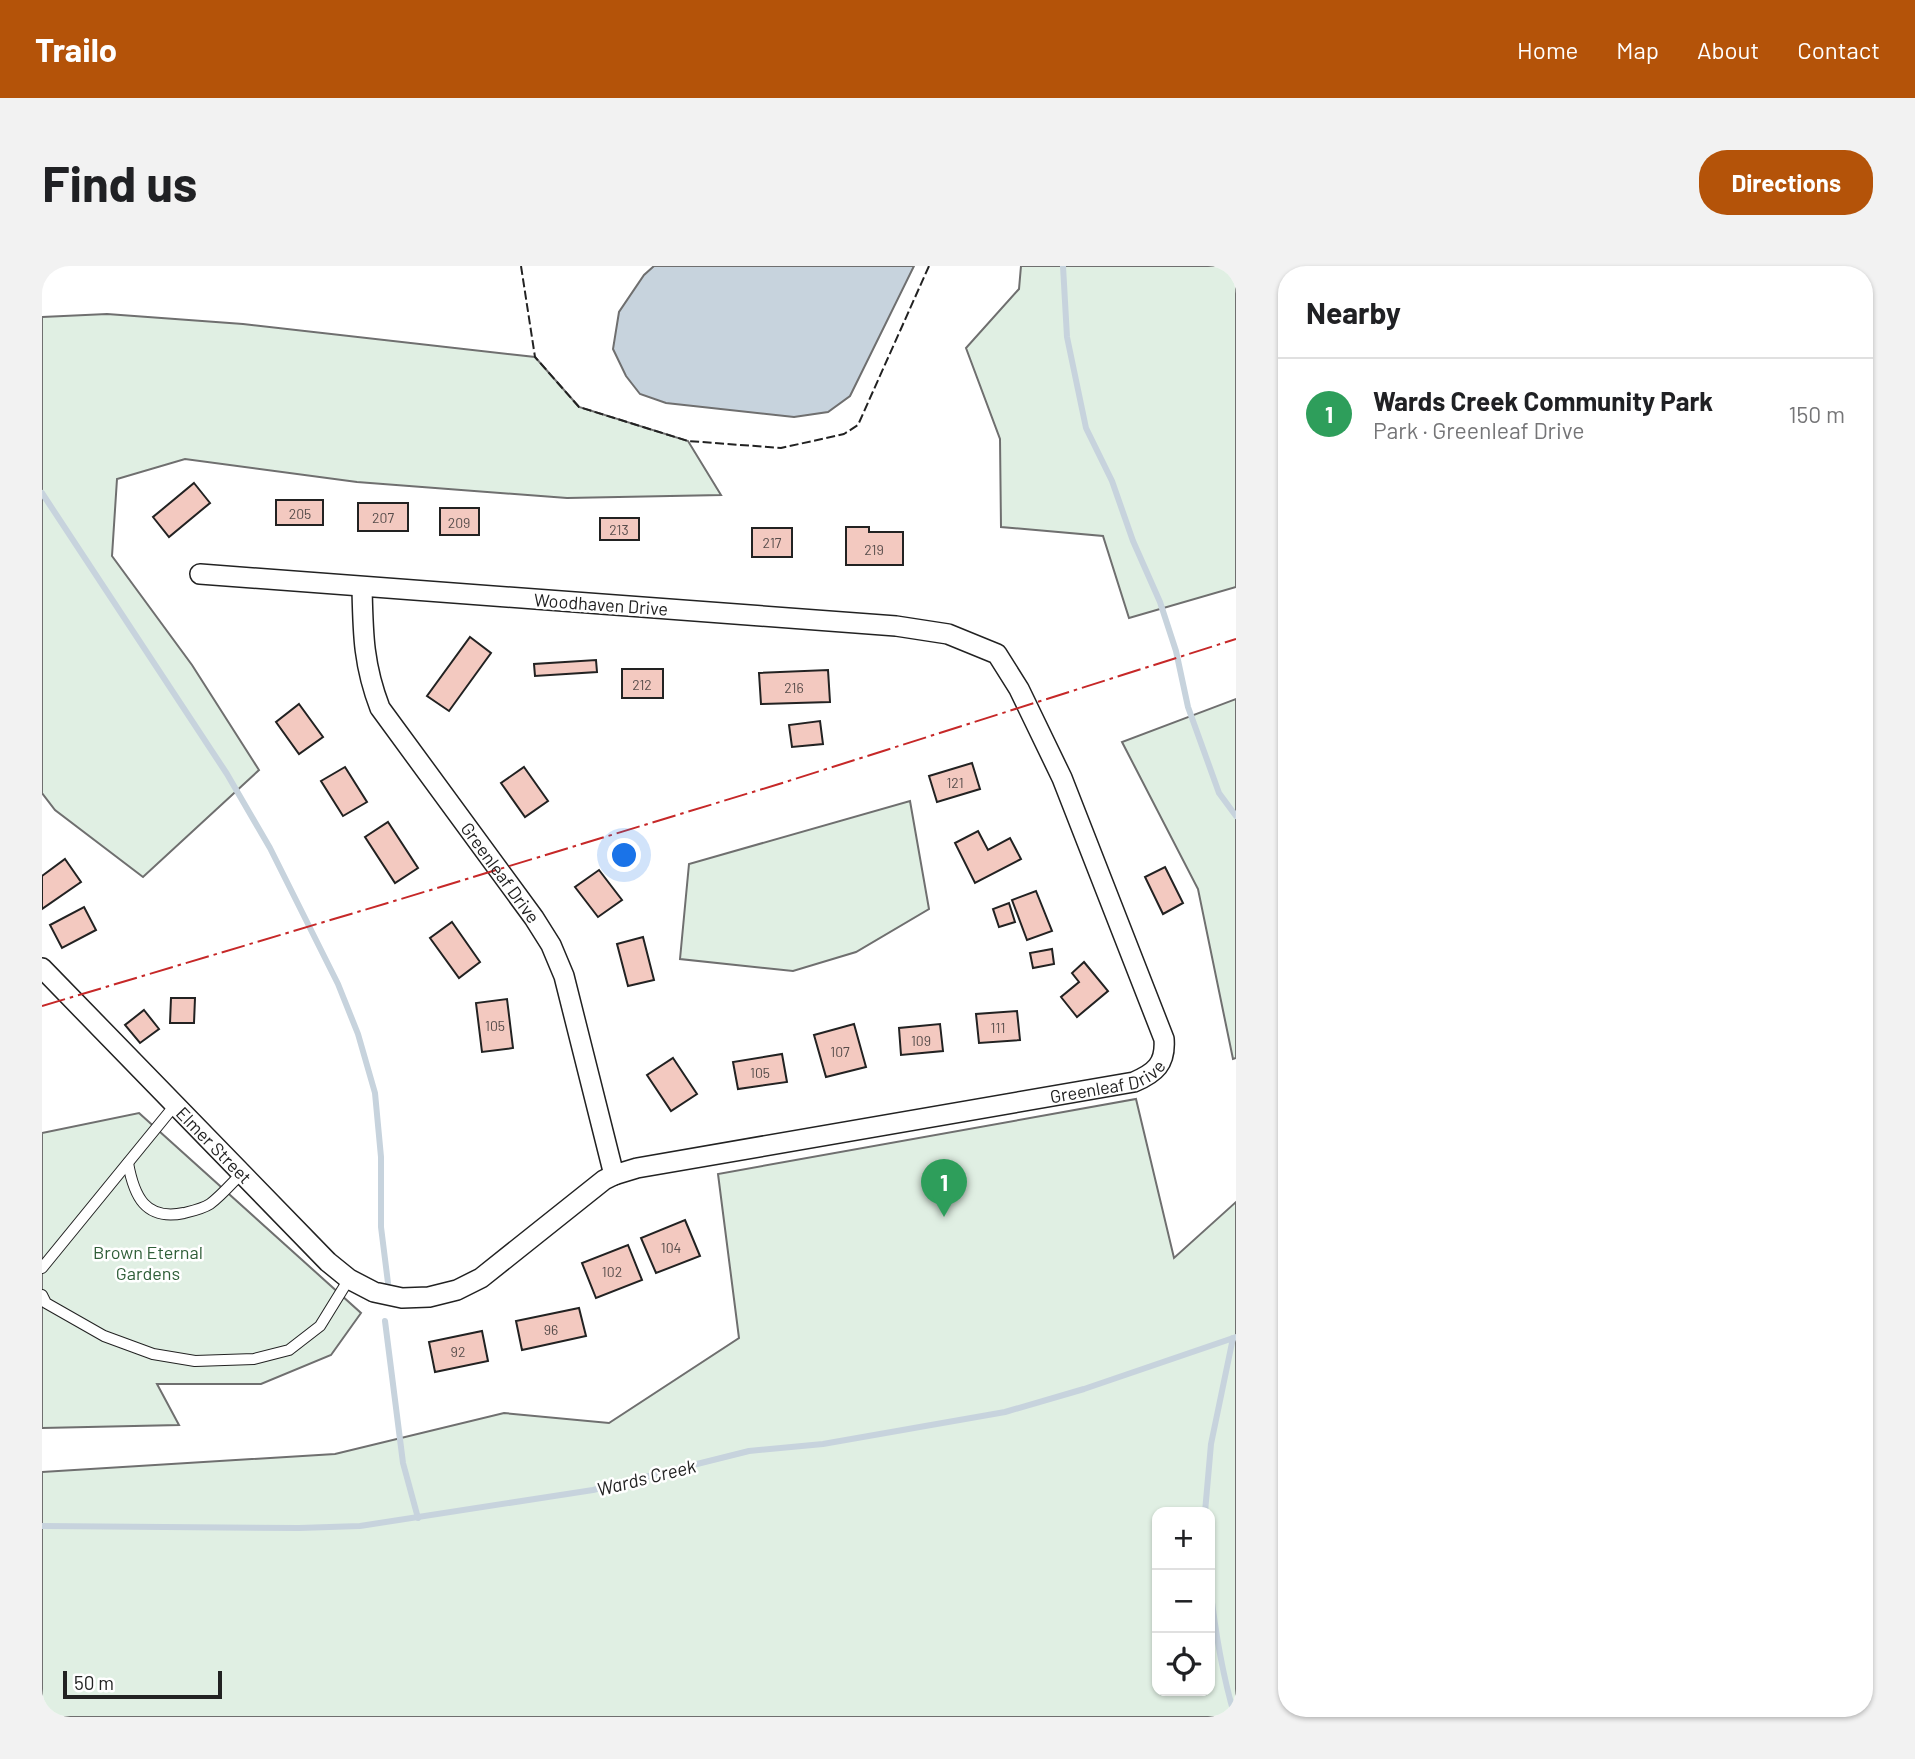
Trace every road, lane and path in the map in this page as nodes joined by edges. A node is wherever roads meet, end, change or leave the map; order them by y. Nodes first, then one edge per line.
1 (200, 574) dead end
2 (362, 587) junction
3 (998, 654) joint
4 (42, 968) edge
5 (175, 1105) junction
6 (128, 1163) junction
7 (242, 1173) junction
8 (614, 1174) junction
9 (42, 1268) edge
10 (349, 1279) junction
11 (42, 1295) edge
12 (402, 1297) joint

1 - 2 street, Woodhaven Drive
2 - 3 street, Woodhaven Drive
2 - 8 street, Greenleaf Drive
3 - 8 street, Greenleaf Drive
4 - 5 street, Elmer Street
5 - 6 lane
5 - 7 street, Elmer Street
6 - 7 lane
6 - 9 lane
7 - 10 street, Elmer Street
8 - 12 street, Greenleaf Drive
10 - 11 lane
10 - 12 street, Elmer Street

